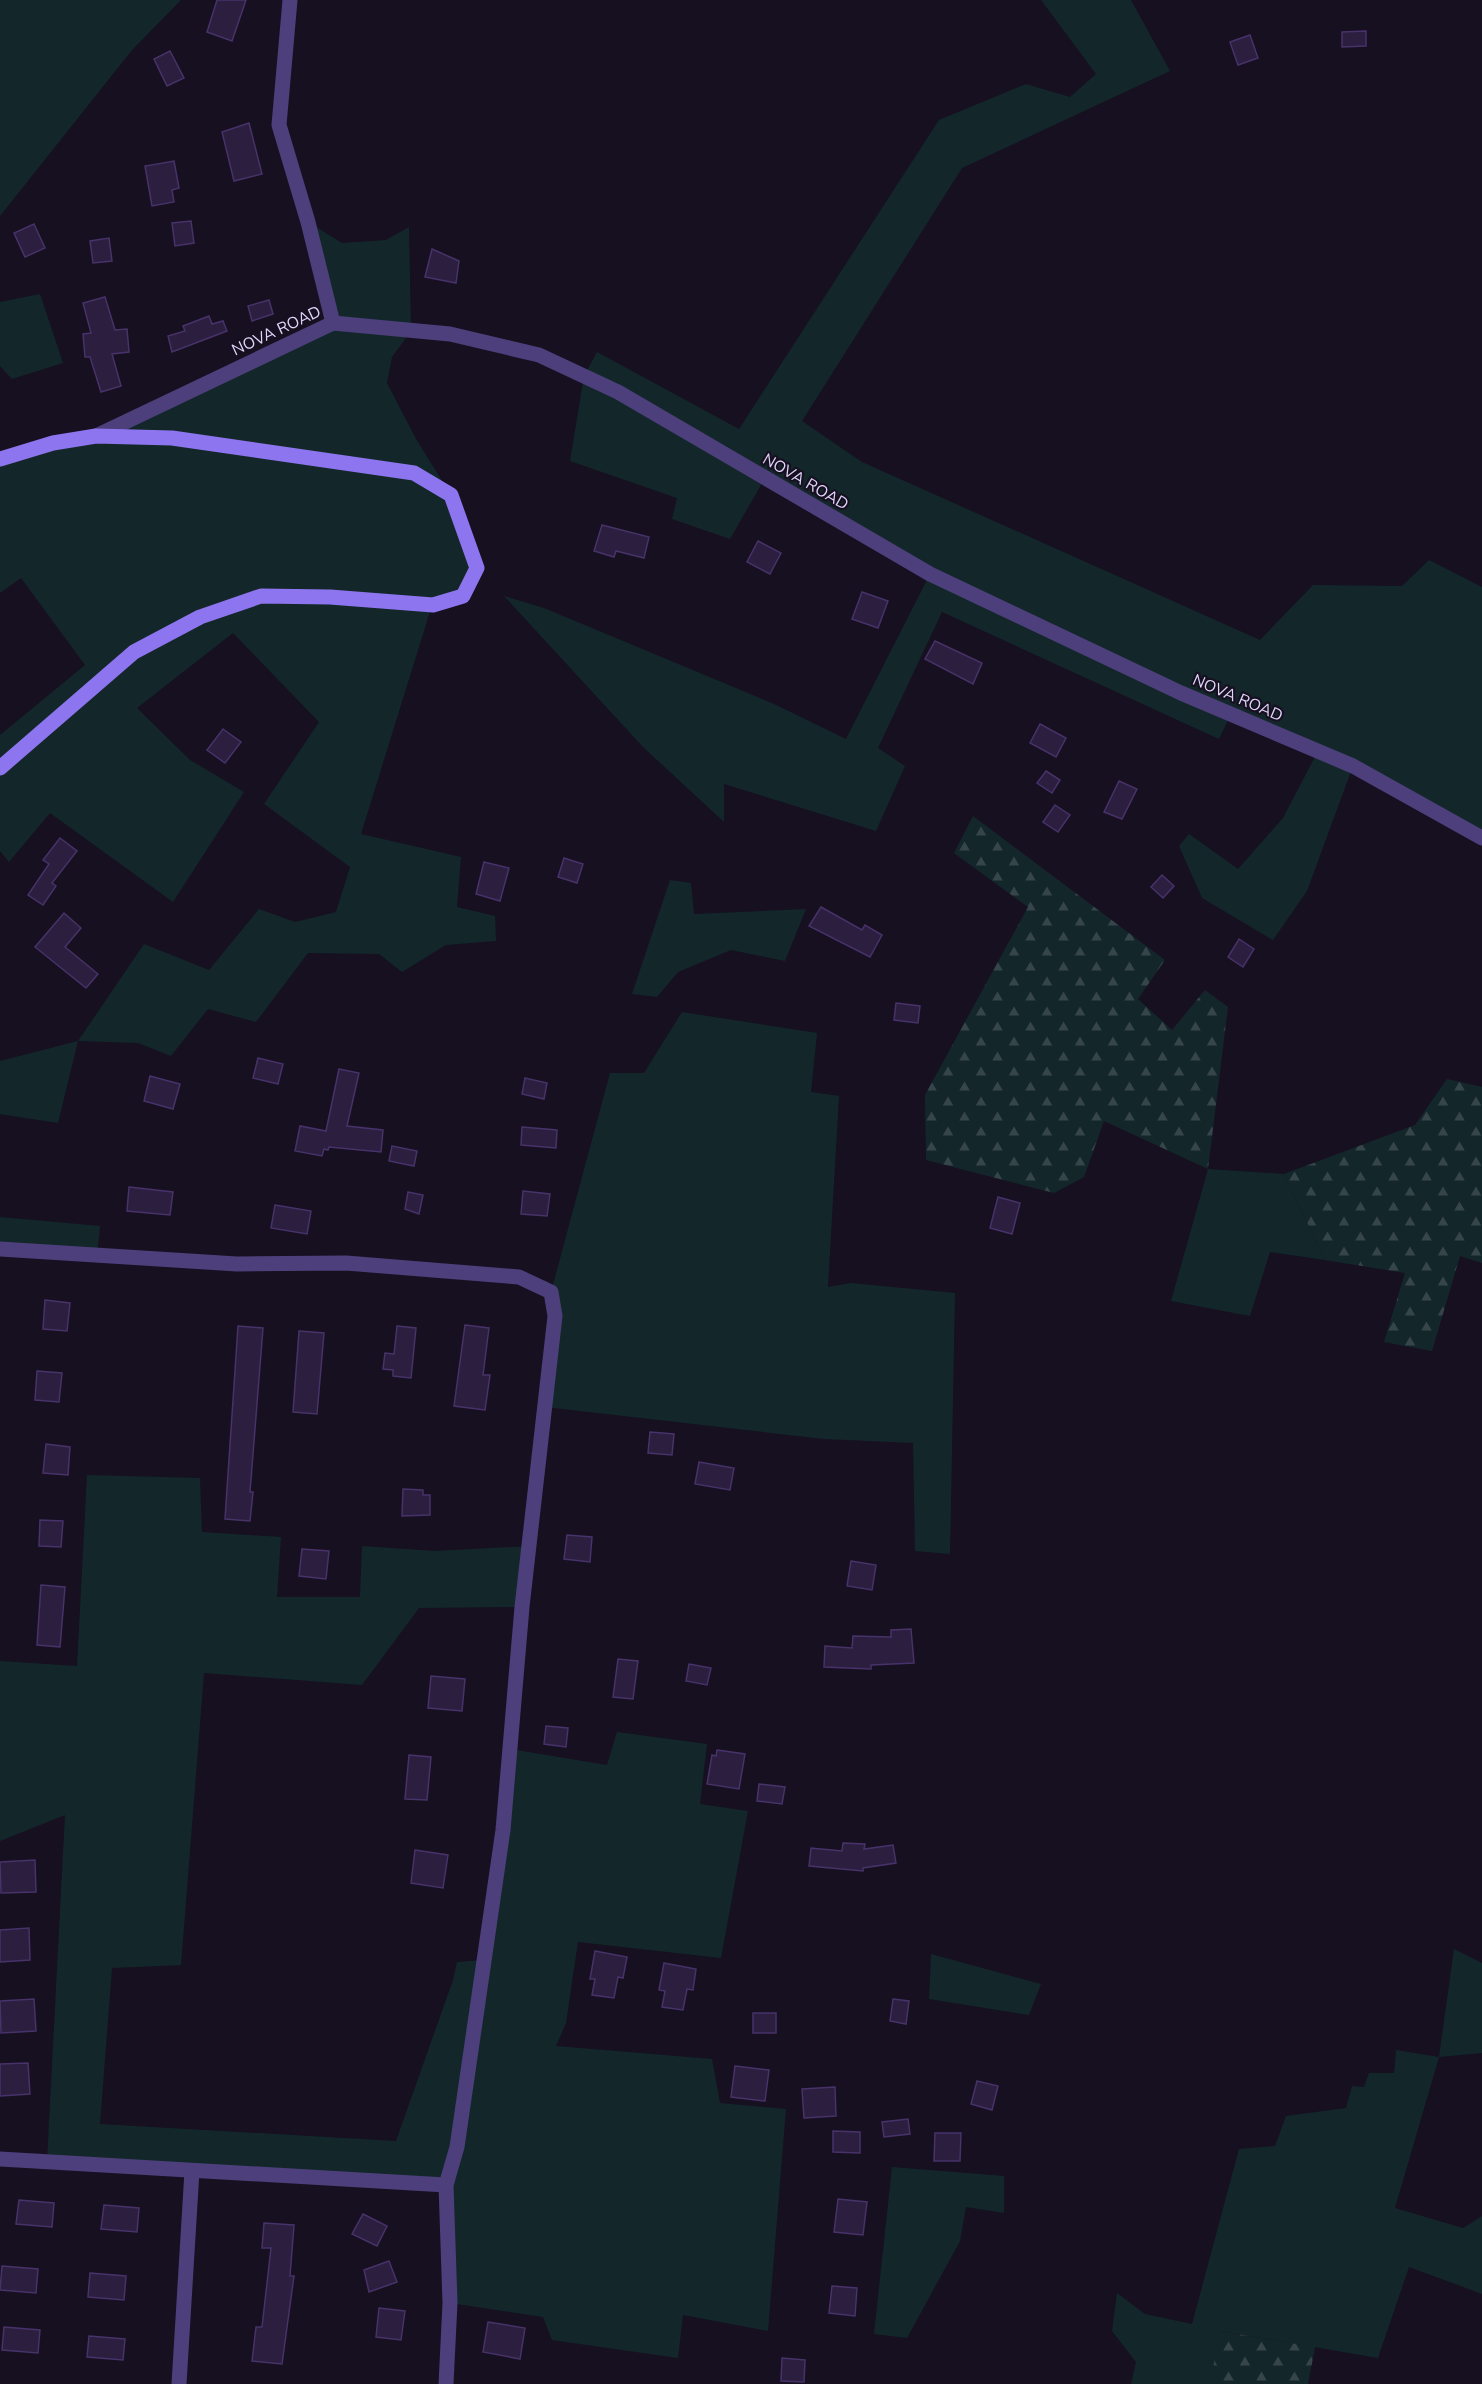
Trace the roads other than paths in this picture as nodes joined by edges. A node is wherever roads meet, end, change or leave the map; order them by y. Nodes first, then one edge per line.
1 (290, 0) edge
2 (333, 323) junction
3 (96, 436) junction
4 (0, 459) edge
5 (0, 768) edge
6 (1482, 838) edge
7 (0, 1249) edge
8 (0, 2159) edge
9 (192, 2171) junction
10 (446, 2185) junction
11 (179, 2384) edge
12 (446, 2384) edge

1 - 2 street
2 - 3 street, NOVA ROAD
2 - 6 street, NOVA ROAD
3 - 4 main road
3 - 5 main road
7 - 10 street
8 - 9 street
9 - 10 street
9 - 11 street
10 - 12 street

